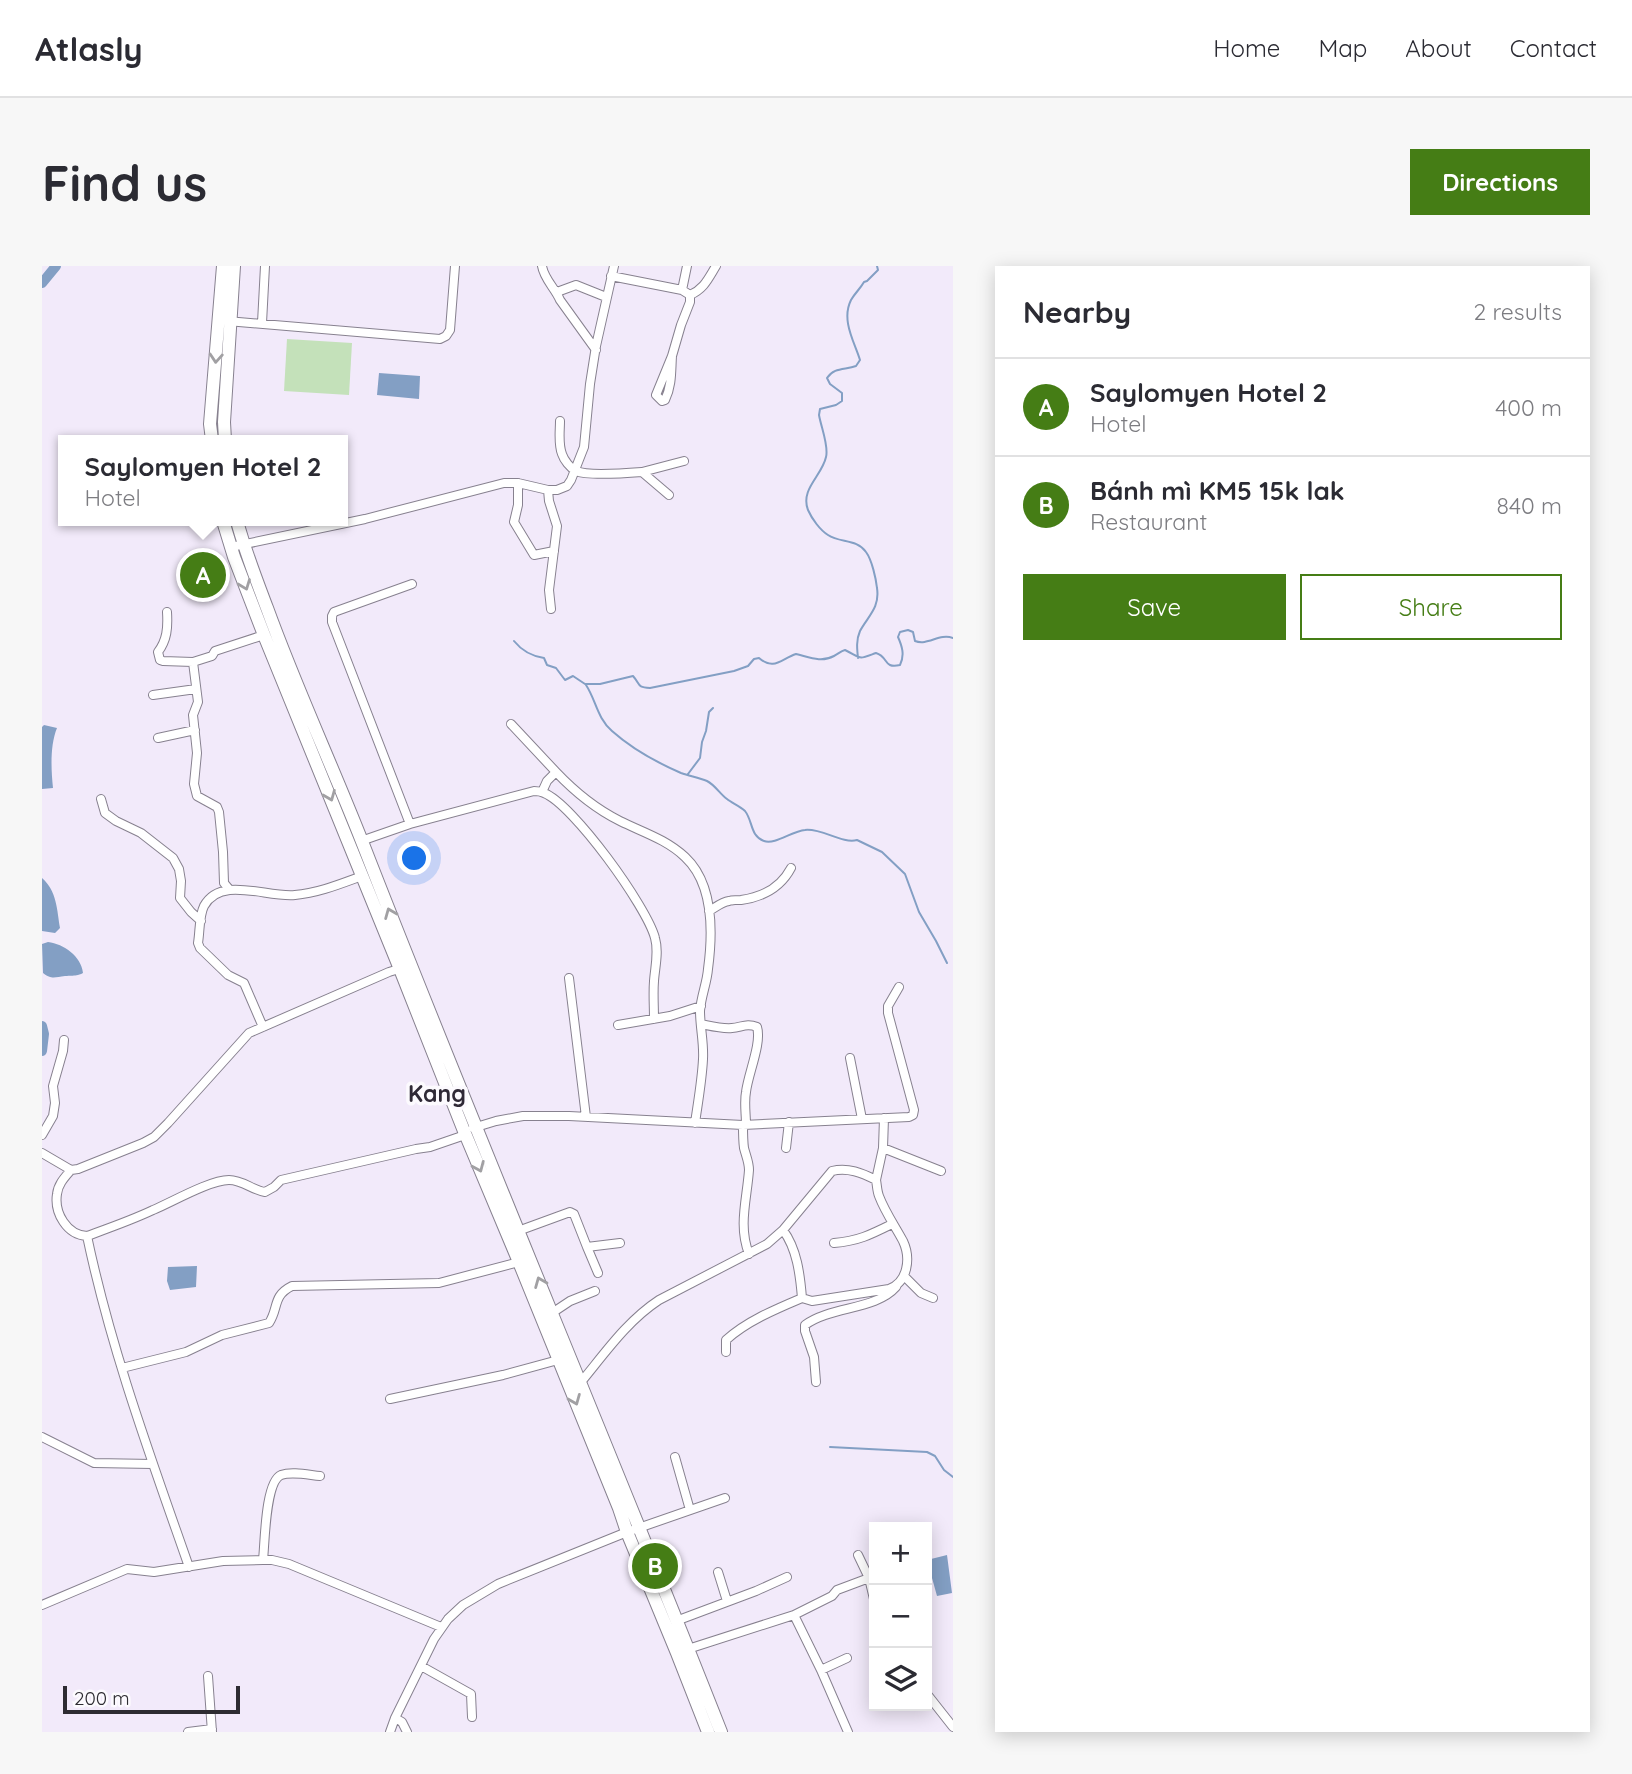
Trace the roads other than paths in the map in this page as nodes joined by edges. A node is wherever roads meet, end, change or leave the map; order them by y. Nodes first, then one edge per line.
1 (223, 266) edge
2 (234, 266) edge
3 (265, 266) edge
4 (455, 266) edge
5 (542, 266) edge
6 (614, 266) edge
7 (687, 266) edge
8 (716, 266) edge
9 (611, 276) junction
10 (556, 292) junction
11 (686, 292) junction
12 (606, 297) junction
13 (224, 321) junction
14 (262, 323) junction
15 (596, 350) junction
16 (672, 356) dead end
17 (560, 421) dead end
18 (212, 435) edge
19 (225, 435) edge
20 (684, 461) dead end
21 (576, 471) junction
22 (642, 472) junction
23 (518, 483) junction
24 (548, 490) junction
25 (669, 495) dead end
26 (348, 522) edge
27 (226, 526) edge
28 (237, 526) edge
29 (331, 526) edge
30 (237, 545) junction
31 (554, 551) junction
32 (412, 584) dead end
33 (551, 609) dead end
34 (167, 612) dead end
35 (264, 635) junction
36 (194, 662) junction
37 (196, 689) junction
38 (153, 695) dead end
39 (296, 696) junction
40 (511, 724) dead end
41 (195, 730) junction
42 (158, 738) dead end
43 (556, 772) junction
44 (542, 792) junction
45 (101, 799) dead end
46 (410, 824) junction
47 (361, 841) junction
48 (792, 868) dead end
49 (362, 876) junction
50 (229, 889) junction
51 (709, 911) junction
52 (201, 921) junction
53 (405, 966) junction
54 (569, 978) dead end
55 (899, 987) dead end
56 (701, 1006) junction
57 (654, 1019) junction
58 (701, 1024) junction
59 (618, 1026) dead end
60 (262, 1027) junction
61 (64, 1040) dead end
62 (850, 1058) dead end
63 (586, 1117) junction
64 (884, 1118) junction
65 (862, 1119) junction
66 (789, 1122) junction
67 (695, 1123) junction
68 (745, 1125) junction
69 (468, 1131) junction
70 (42, 1135) edge
71 (883, 1148) junction
72 (786, 1149) dead end
73 (42, 1153) edge
74 (71, 1170) junction
75 (941, 1171) dead end
76 (876, 1180) junction
77 (892, 1224) junction
78 (783, 1230) junction
79 (518, 1231) junction
80 (87, 1236) junction
81 (620, 1243) dead end
82 (834, 1243) dead end
83 (587, 1247) junction
84 (749, 1254) junction
85 (525, 1261) junction
86 (598, 1273) dead end
87 (905, 1277) junction
88 (896, 1286) junction
89 (595, 1291) dead end
90 (802, 1298) junction
91 (933, 1298) dead end
92 (552, 1313) junction
93 (726, 1352) dead end
94 (558, 1360) junction
95 (122, 1368) junction
96 (581, 1382) junction
97 (816, 1382) dead end
98 (390, 1399) dead end
99 (42, 1437) edge
100 (675, 1457) dead end
101 (153, 1464) junction
102 (320, 1476) dead end
103 (725, 1498) dead end
104 (690, 1510) junction
105 (632, 1530) junction
106 (858, 1555) dead end
107 (263, 1560) junction
108 (189, 1567) junction
109 (718, 1572) dead end
110 (788, 1577) dead end
111 (869, 1578) joint
112 (727, 1601) junction
113 (42, 1605) edge
114 (794, 1615) junction
115 (676, 1621) junction
116 (441, 1627) junction
117 (688, 1649) junction
118 (847, 1658) dead end
119 (421, 1666) junction
120 (821, 1671) junction
121 (208, 1676) dead end
122 (696, 1685) junction
123 (932, 1700) edge
124 (472, 1717) dead end
125 (395, 1718) junction
126 (953, 1727) edge
127 (212, 1731) edge
128 (188, 1732) edge
129 (390, 1732) edge
130 (407, 1732) edge
131 (708, 1732) edge
132 (721, 1732) edge
133 (848, 1732) edge

1 - 13 highway
2 - 13 highway
3 - 14 street
4 - 14 street
5 - 10 street
6 - 9 street
7 - 11 street
8 - 11 street
9 - 11 street
9 - 12 street
10 - 12 street
10 - 15 street
11 - 16 street
12 - 15 street
13 - 14 street
13 -> 18 highway
13 - 19 highway
15 - 21 street
17 - 21 street
20 - 22 street
21 - 22 street
21 - 24 street
22 - 25 street
23 - 24 street
23 - 26 street
23 - 31 street
24 - 31 street
27 - 30 highway
28 - 30 highway
29 - 30 street
30 -> 35 highway
30 - 39 highway
31 - 33 street
32 - 46 street
34 - 36 street
35 - 36 street
35 - 39 highway
36 - 37 street
37 - 38 street
37 - 41 street
39 - 47 highway
39 -> 49 highway
40 - 43 street
41 - 42 street
41 - 50 street
43 - 44 street
43 - 51 street
44 - 46 street
44 - 57 street
45 - 52 street
46 - 47 street
53 -> 47 highway
48 - 51 street
49 - 50 street
49 - 53 highway
50 - 52 street
51 - 56 street
52 - 60 street
53 - 60 street
53 - 69 highway
54 - 63 street
55 - 64 street
56 - 57 street
56 - 58 street
57 - 59 street
58 - 67 street
58 - 68 street
60 - 74 street
61 - 70 street
62 - 65 street
63 - 67 street
63 - 69 street
64 - 65 street
64 - 71 street
65 - 66 street
66 - 68 street
66 - 72 street
67 - 68 street
68 - 84 street
69 - 79 highway
69 - 80 street
69 -> 85 highway
71 - 75 street
71 - 76 street
73 - 74 street
74 - 80 street
76 - 77 street
76 - 78 street
77 - 82 street
77 - 87 street
78 - 84 street
78 - 90 street
79 - 83 street
79 - 85 highway
80 - 95 street
81 - 83 street
83 - 86 street
84 - 96 street
92 -> 85 highway
85 - 94 highway
85 - 95 street
87 - 88 street
87 - 91 street
88 - 90 street
88 - 97 street
89 - 92 street
90 - 93 street
92 - 96 highway
94 - 98 street
94 -> 105 highway
95 - 101 street
96 - 105 highway
99 - 101 street
100 - 104 street
101 - 108 street
102 - 107 street
103 - 104 street
104 - 105 street
105 - 115 highway
105 - 116 street
105 - 122 highway
106 - 111 street
107 - 108 street
107 - 116 street
108 - 113 street
109 - 112 street
110 - 112 street
111 - 114 street
112 - 115 street
114 - 117 street
114 - 120 street
115 - 117 highway
116 - 119 street
117 - 122 highway
118 - 120 street
119 - 124 street
119 - 125 street
120 - 133 street
121 - 127 street
122 - 131 highway
122 - 132 highway
123 - 126 street
125 - 129 street
125 - 130 street
127 - 128 street

